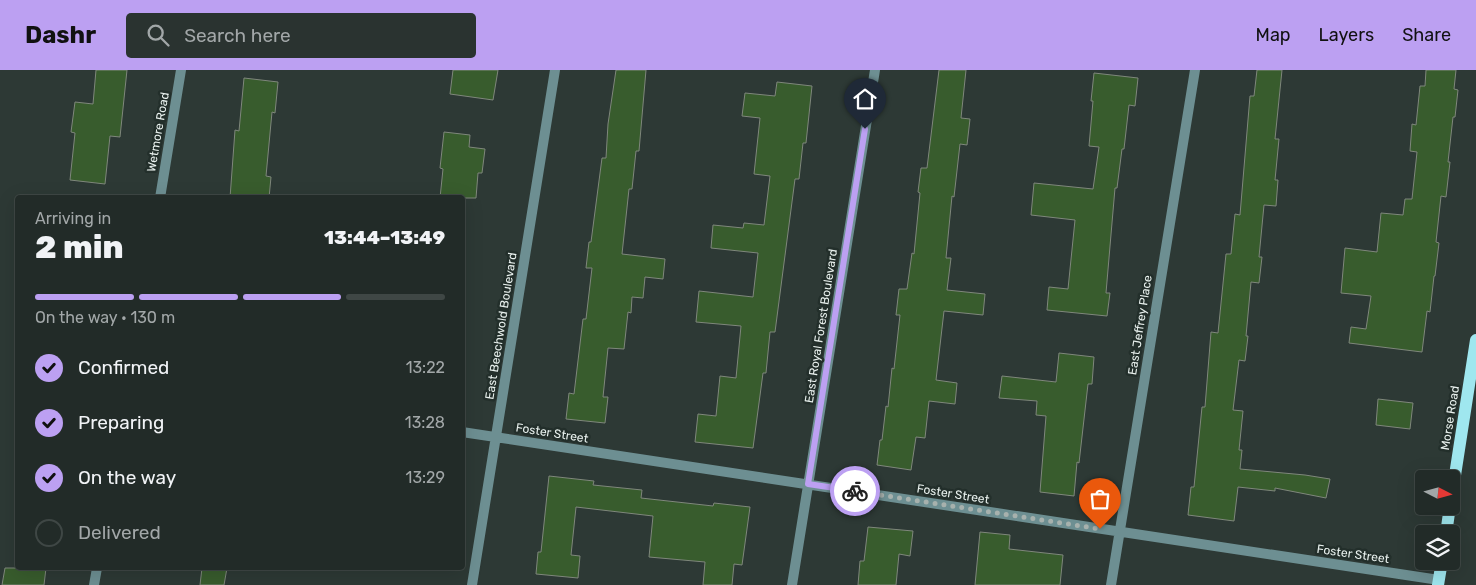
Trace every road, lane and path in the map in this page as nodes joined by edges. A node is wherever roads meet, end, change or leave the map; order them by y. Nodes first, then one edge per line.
1 (181, 70) edge
2 (555, 70) edge
3 (875, 70) edge
4 (1195, 70) edge
5 (160, 195) edge
6 (1476, 340) edge
7 (465, 432) edge
8 (496, 437) junction
9 (1456, 470) edge
10 (808, 484) junction
11 (1120, 532) junction
12 (97, 570) edge
13 (1439, 582) edge
14 (94, 585) edge
15 (472, 585) edge
16 (792, 585) edge
17 (1111, 585) edge

1 - 5 street, Wetmore Road
2 - 8 street, East Beechwold Boulevard
3 - 10 street, East Royal Forest Boulevard
4 - 11 street, East Jeffrey Place
6 - 9 main road, Morse Road
7 - 8 street, Foster Street
8 - 10 street, Foster Street
8 - 15 street, East Beechwold Boulevard
10 - 11 street, Foster Street
10 - 16 street, East Royal Forest Boulevard
11 - 13 street, Foster Street
11 - 17 street, East Jeffrey Place
12 - 14 street

